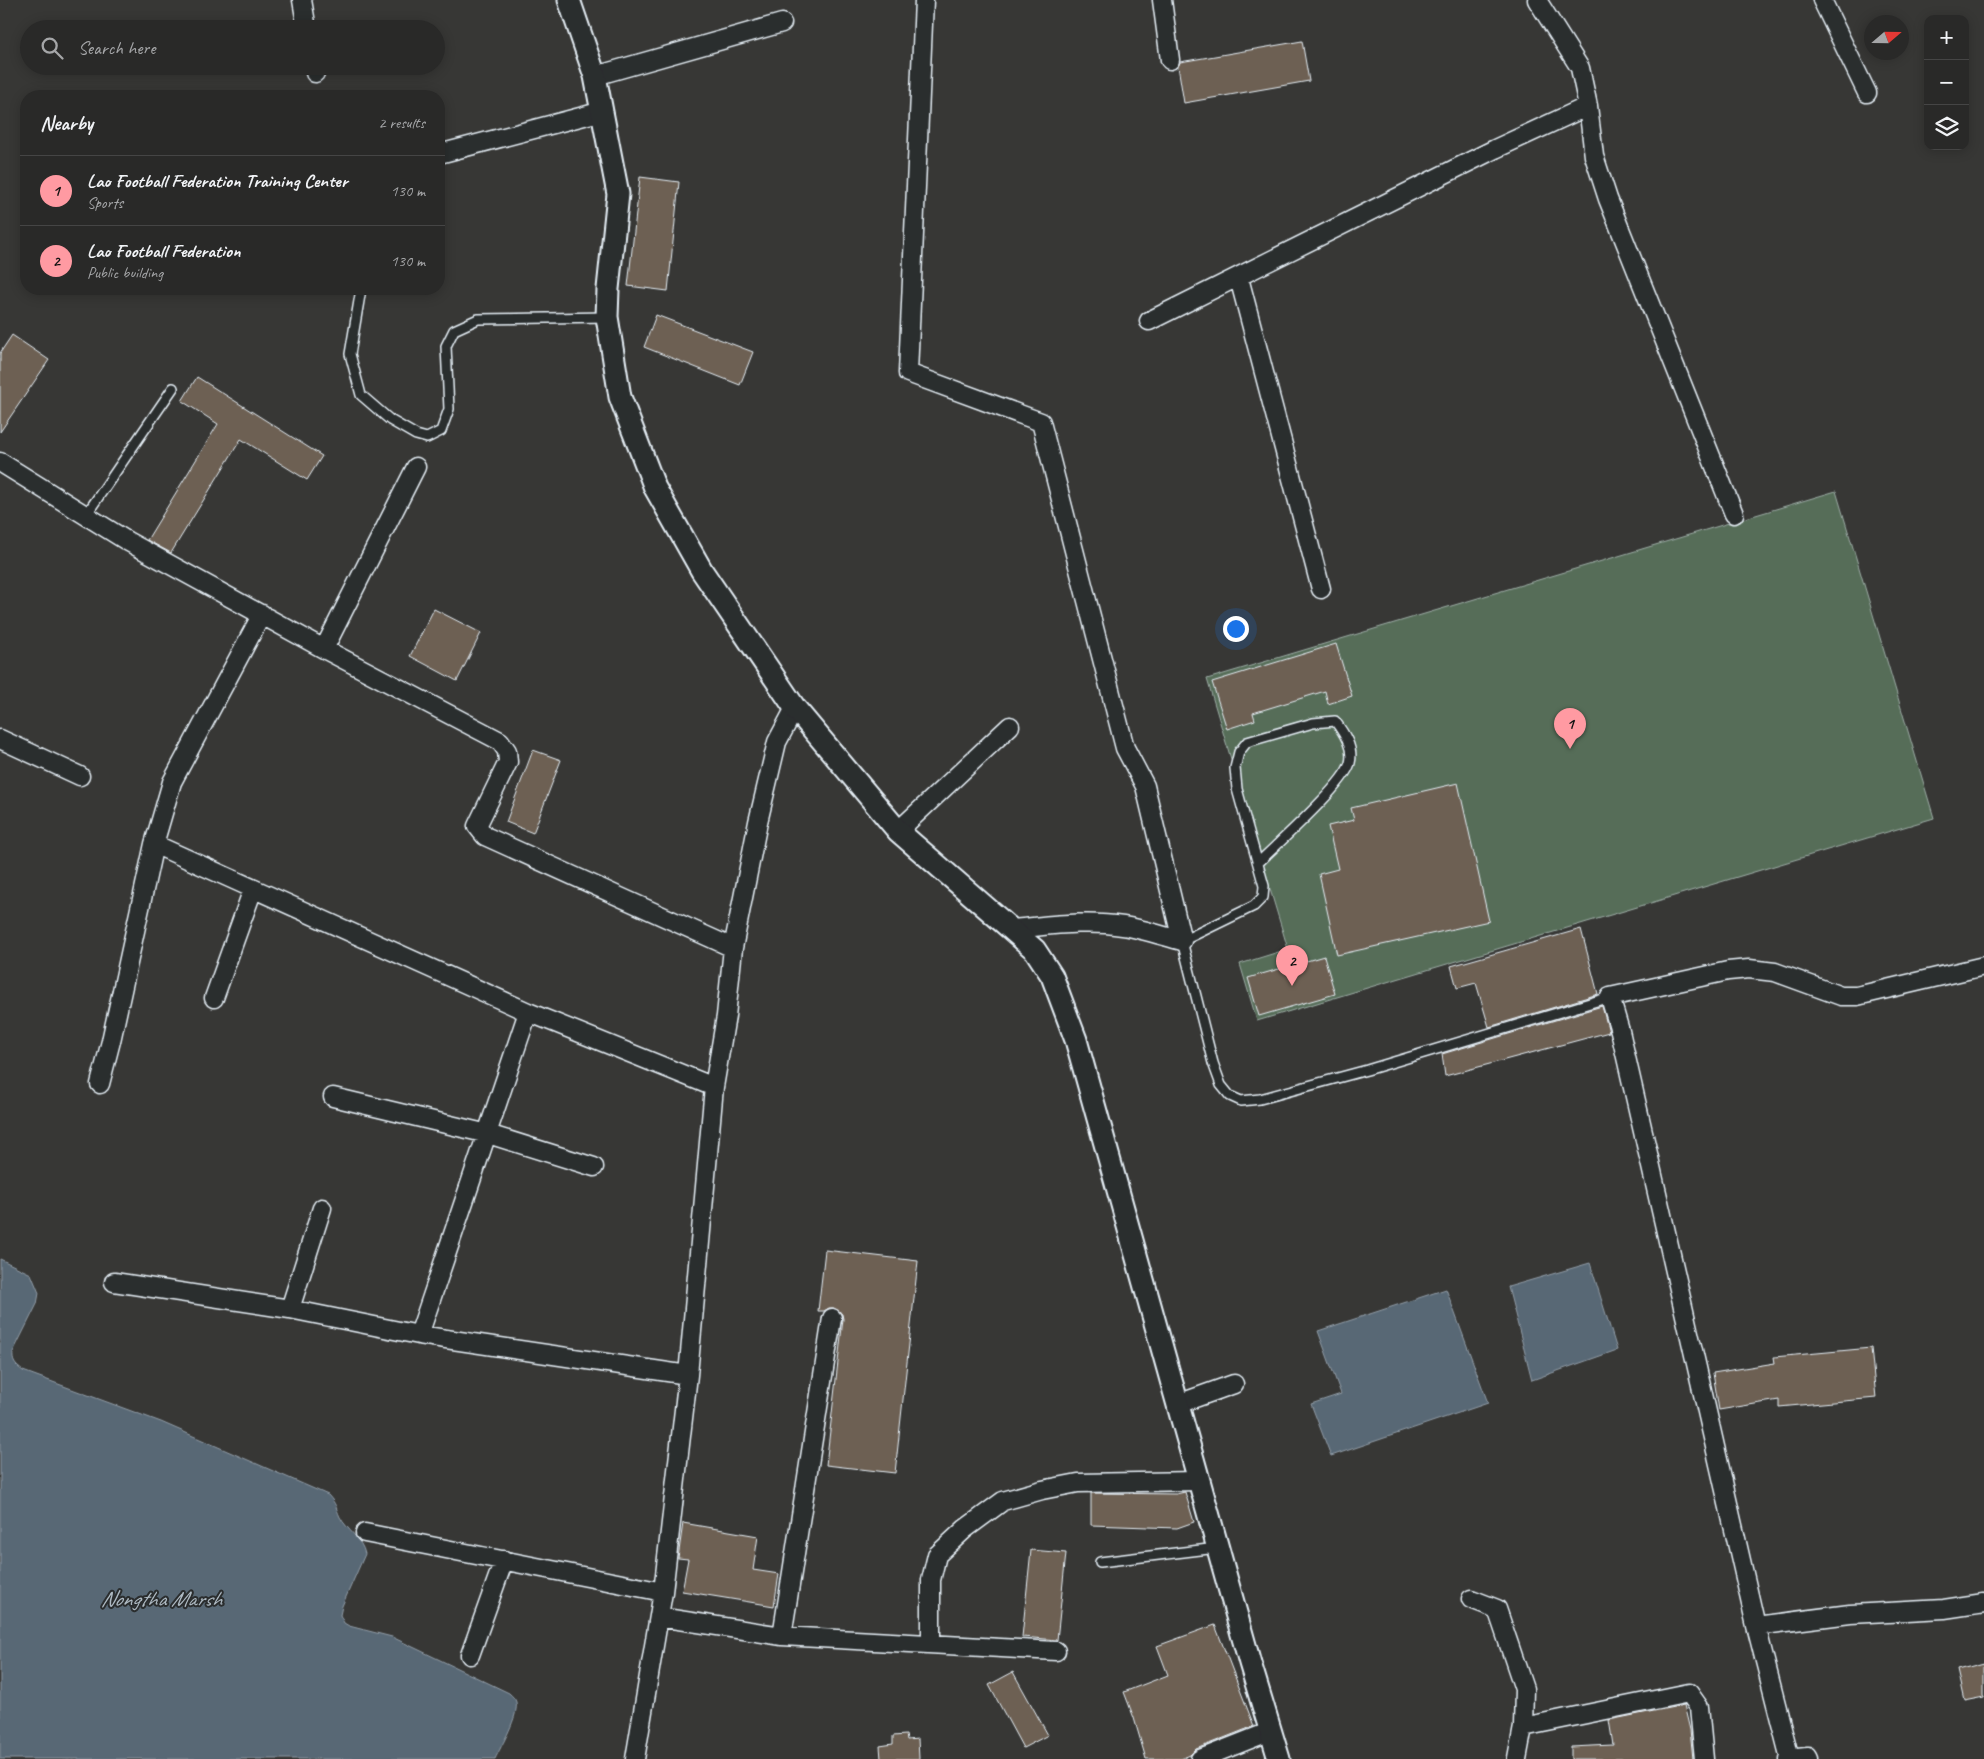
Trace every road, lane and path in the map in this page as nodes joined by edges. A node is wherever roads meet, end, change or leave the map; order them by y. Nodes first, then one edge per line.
1 (302, 0) edge
2 (569, 0) edge
3 (924, 0) edge
4 (1162, 0) edge
5 (1537, 0) edge
6 (1822, 0) edge
7 (305, 20) edge
8 (782, 23) dead end
9 (1170, 60) dead end
10 (595, 76) junction
11 (1867, 93) dead end
12 (1588, 106) junction
13 (603, 111) junction
14 (445, 152) edge
15 (1239, 278) junction
16 (360, 295) edge
17 (607, 317) junction
18 (1149, 321) dead end
19 (173, 388) dead end
20 (0, 462) edge
21 (416, 467) dead end
22 (1734, 514) dead end
23 (86, 515) junction
24 (1321, 589) dead end
25 (262, 614) junction
26 (324, 649) junction
27 (796, 708) junction
28 (1010, 726) dead end
29 (0, 739) edge
30 (80, 776) dead end
31 (898, 831) junction
32 (154, 844) junction
33 (1258, 863) junction
34 (254, 889) junction
35 (1011, 929) junction
36 (1182, 942) junction
37 (733, 948) junction
38 (1984, 966) edge
39 (214, 998) dead end
40 (1610, 998) junction
41 (528, 1012) junction
42 (100, 1084) dead end
43 (714, 1087) junction
44 (333, 1097) dead end
45 (488, 1134) junction
46 (594, 1167) dead end
47 (322, 1208) dead end
48 (114, 1282) dead end
49 (290, 1308) junction
50 (832, 1318) dead end
51 (419, 1335) junction
52 (688, 1374) junction
53 (1234, 1384) dead end
54 (1178, 1404) junction
55 (1199, 1481) junction
56 (365, 1533) dead end
57 (1218, 1548) junction
58 (504, 1560) junction
59 (1100, 1562) dead end
60 (663, 1592) junction
61 (1471, 1598) dead end
62 (1984, 1604) edge
63 (659, 1617) junction
64 (1756, 1626) junction
65 (782, 1636) junction
66 (931, 1644) junction
67 (1056, 1651) dead end
68 (470, 1655) dead end
69 (1523, 1727) junction
70 (1271, 1731) junction
71 (635, 1759) edge
72 (1200, 1759) edge
73 (1279, 1759) edge
74 (1517, 1759) edge
75 (1704, 1759) edge
76 (1789, 1759) edge
77 (1808, 1759) edge

1 - 7 street
2 - 10 street
3 - 36 street
4 - 9 street
5 - 12 street
6 - 11 street
8 - 10 street
10 - 13 street
12 - 15 street
12 - 22 street
13 - 14 street
13 - 17 street
15 - 18 street
15 - 24 street
16 - 17 lane
17 - 27 street
19 - 23 lane
20 - 23 street
21 - 26 street
23 - 25 street
25 - 26 street
25 - 32 street
26 - 37 street
27 - 31 street
27 - 37 street
28 - 31 street
29 - 30 street
31 - 35 street
32 - 34 street
32 - 42 street
33 - 33 lane
33 - 36 lane
34 - 39 street
34 - 41 street
35 - 36 street
35 - 54 street
36 - 40 lane
37 - 43 street
38 - 40 street
40 - 64 street
41 - 43 street
41 - 45 street
43 - 52 street
44 - 45 street
45 - 46 street
45 - 51 street
47 - 49 street
48 - 49 street
49 - 51 street
50 - 65 street
51 - 52 street
52 - 60 street
53 - 54 street
54 - 55 street
55 - 57 street
55 - 66 street
56 - 58 street
57 - 59 lane
57 - 70 street
58 - 60 street
58 - 68 street
60 - 63 street
61 - 69 street
62 - 64 street
63 - 65 street
63 - 71 street
64 - 76 street
65 - 66 street
66 - 67 street
69 - 74 street
69 - 75 street
70 - 72 street
70 - 73 street
76 - 77 street

